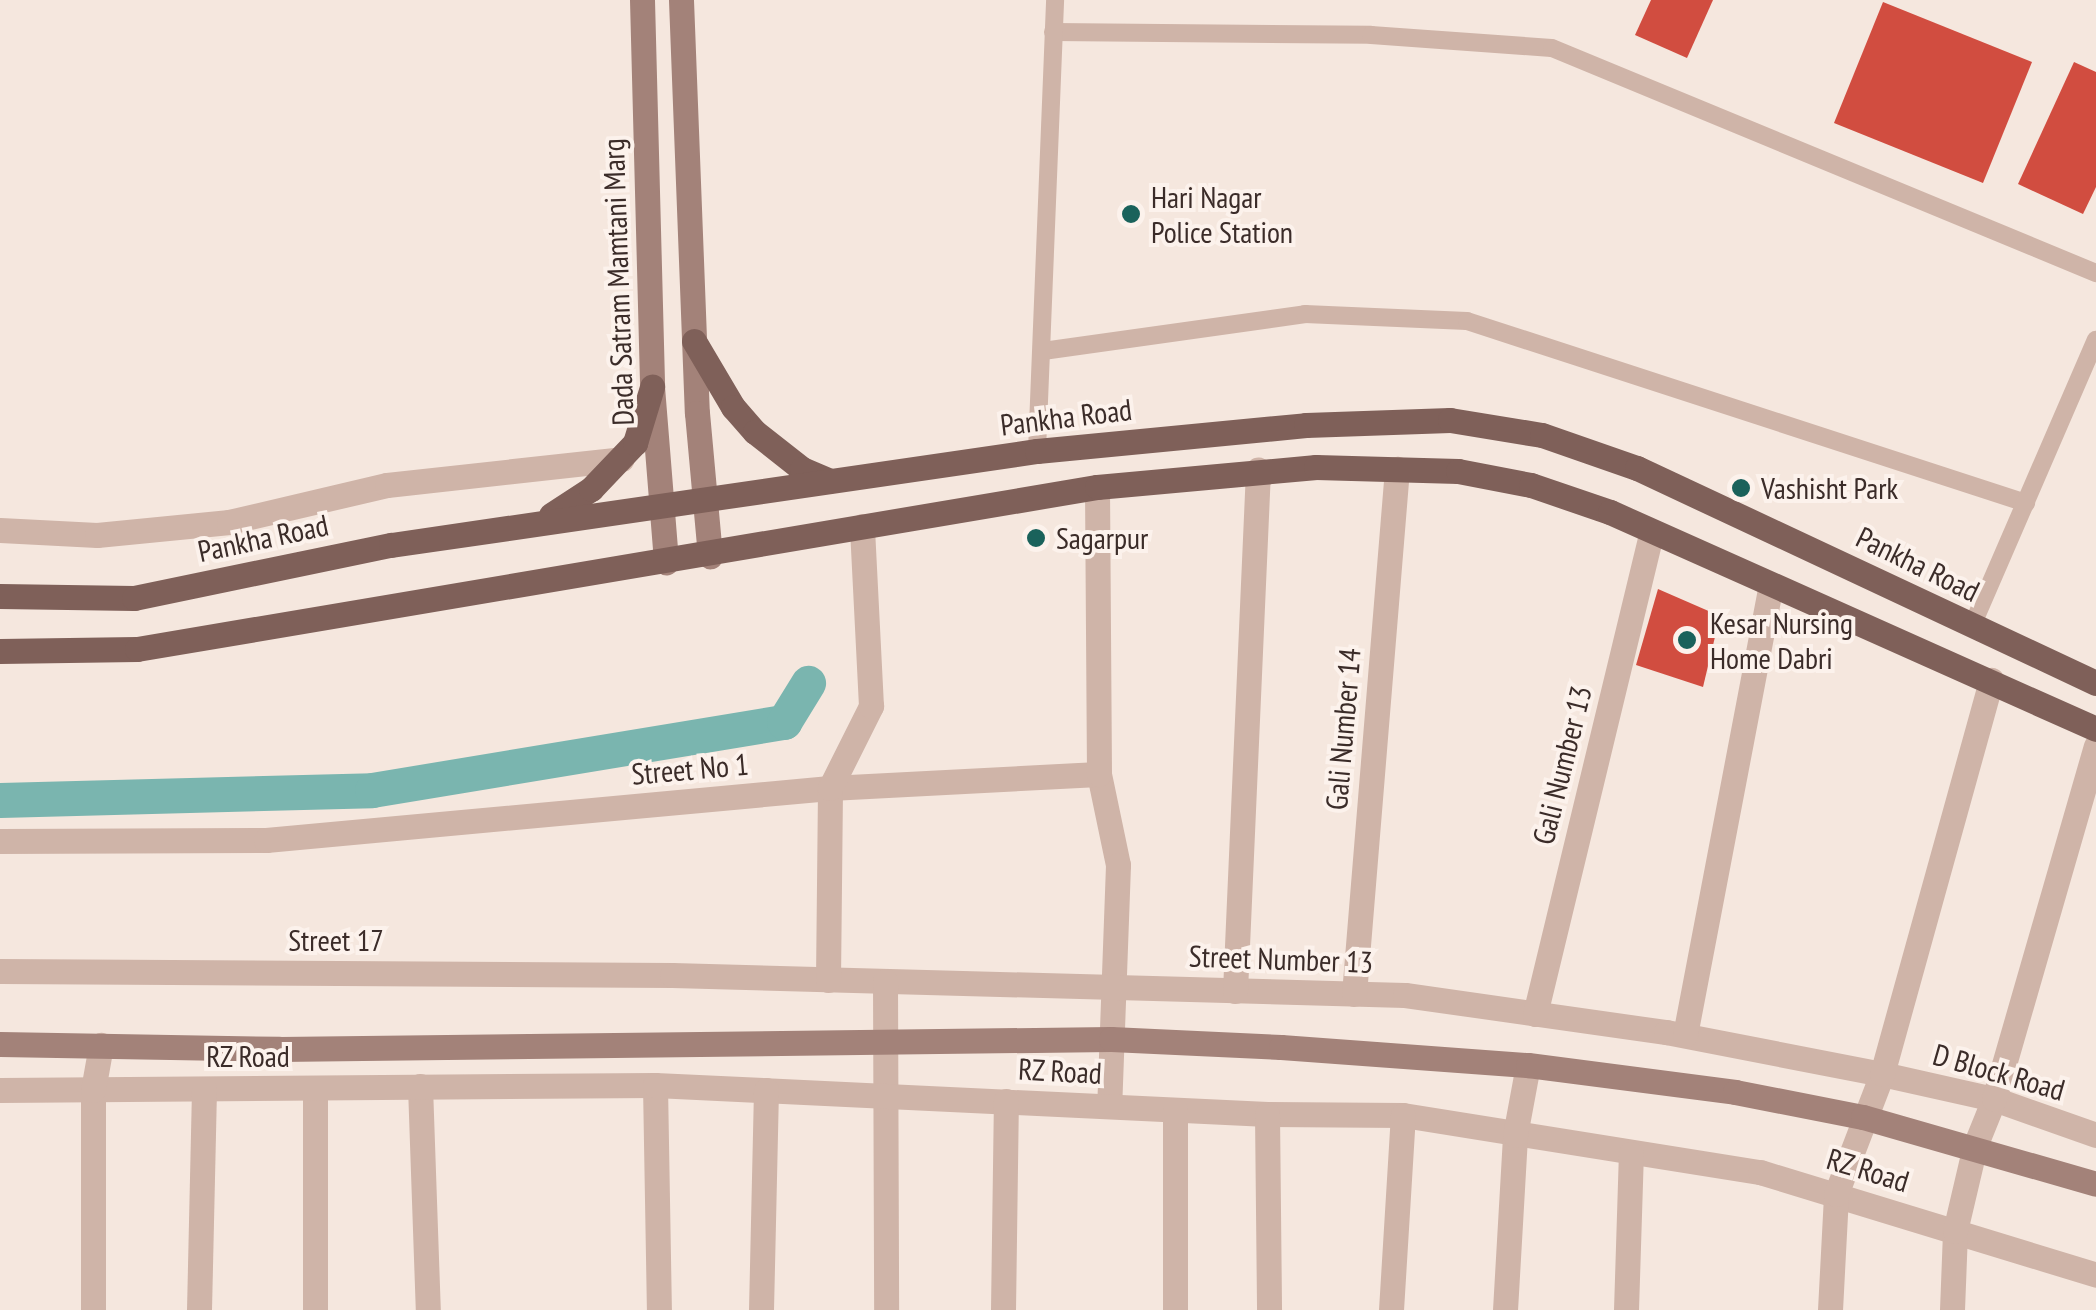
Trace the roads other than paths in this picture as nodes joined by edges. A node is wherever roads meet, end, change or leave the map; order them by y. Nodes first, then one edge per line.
1 (642, 0) edge
2 (681, 0) edge
3 (1056, 0) edge
4 (1053, 32) junction
5 (2096, 273) edge
6 (2096, 340) edge
7 (694, 341) junction
8 (1043, 351) junction
9 (652, 387) junction
10 (1038, 452) junction
11 (622, 459) junction
12 (1397, 469) junction
13 (1258, 470) junction
14 (834, 482) junction
15 (1097, 488) junction
16 (703, 498) junction
17 (2026, 502) junction
18 (659, 506) junction
19 (538, 523) junction
20 (862, 526) junction
21 (0, 530) edge
22 (1652, 532) junction
23 (710, 556) junction
24 (666, 562) junction
25 (1772, 586) junction
26 (0, 596) edge
27 (1972, 626) junction
28 (0, 651) edge
29 (1991, 680) junction
30 (2096, 683) edge
31 (2096, 728) edge
32 (2096, 746) edge
33 (1099, 774) junction
34 (830, 788) junction
35 (0, 840) edge
36 (0, 972) edge
37 (672, 974) joint
38 (828, 980) junction
39 (886, 981) junction
40 (1116, 987) junction
41 (1235, 991) junction
42 (1354, 994) junction
43 (1535, 1014) junction
44 (1685, 1036) junction
45 (1111, 1039) junction
46 (0, 1044) edge
47 (884, 1044) junction
48 (101, 1046) junction
49 (1528, 1066) junction
50 (1882, 1074) junction
51 (655, 1085) junction
52 (420, 1086) junction
53 (315, 1088) junction
54 (204, 1089) junction
55 (0, 1090) edge
56 (93, 1090) junction
57 (766, 1090) junction
58 (884, 1096) junction
59 (1994, 1100) junction
60 (1006, 1101) junction
61 (1109, 1106) junction
62 (1176, 1110) junction
63 (1268, 1114) junction
64 (1403, 1116) junction
65 (1862, 1116) junction
66 (1515, 1134) junction
67 (2096, 1135) edge
68 (1974, 1146) junction
69 (1631, 1154) junction
70 (2096, 1184) edge
71 (1836, 1194) junction
72 (1956, 1231) junction
73 (2096, 1275) edge
74 (93, 1310) edge
75 (199, 1310) edge
76 (316, 1310) edge
77 (428, 1310) edge
78 (658, 1310) edge
79 (761, 1310) edge
80 (886, 1310) edge
81 (1003, 1310) edge
82 (1175, 1310) edge
83 (1269, 1310) edge
84 (1392, 1310) edge
85 (1506, 1310) edge
86 (1626, 1310) edge
87 (1830, 1310) edge
88 (1952, 1310) edge

1 - 9 street, Dada Satram Mamtani Marg
2 - 7 street
3 - 4 lane
4 - 5 lane
4 - 8 lane
6 - 17 lane
7 - 14 main road
7 - 16 street
8 - 10 lane
8 - 17 lane
9 - 11 main road
9 - 18 street, Dada Satram Mamtani Marg
10 - 14 main road, Pankha Road
10 - 27 main road, Pankha Road
11 - 19 main road
11 - 21 street
12 - 13 main road
12 - 22 main road
12 - 42 street, Gali Number 14
13 - 15 main road
13 - 41 street
14 - 16 main road, Pankha Road
15 - 20 main road
15 - 33 street
16 - 18 main road, Pankha Road
16 - 23 street
17 - 27 lane
18 - 19 main road, Pankha Road
18 - 24 street, Dada Satram Mamtani Marg
19 - 26 main road, Pankha Road
20 - 23 main road
20 - 34 street
22 - 25 main road
22 - 43 street, Gali Number 13
23 - 24 main road
24 - 28 main road
25 - 29 main road
25 - 44 street
27 - 30 main road, Pankha Road
29 - 31 main road
29 - 50 street
32 - 59 street
33 - 34 street, Street No 1
33 - 40 street
34 - 35 street, Street No 1
34 - 38 street
36 - 37 street, Street 17
37 - 38 street, Street Number 13
38 - 39 street, Street Number 13
39 - 40 street, Street Number 13
39 - 47 street
40 - 41 street, Street Number 13
40 - 45 street
41 - 42 street, Street Number 13
42 - 43 street, Street Number 13
43 - 44 street, Street Number 13
44 - 50 street, Street Number 13
45 - 47 street
45 - 49 street
45 - 61 street
46 - 48 street
47 - 48 street
47 - 58 street
48 - 56 street
49 - 65 street
49 - 66 street
50 - 59 street, D Block Road
50 - 65 street
51 - 52 street, RZ Road
51 - 57 street, RZ Road
51 - 78 street
52 - 53 street, RZ Road
52 - 77 street
53 - 54 street, RZ Road
53 - 76 street
54 - 56 street, RZ Road
54 - 75 street
55 - 56 street, RZ Road
56 - 74 street
57 - 58 street, RZ Road
57 - 79 street
58 - 60 street, RZ Road
58 - 80 street
59 - 67 street, D Block Road
59 - 68 street
60 - 61 street, RZ Road
60 - 81 street
61 - 62 street, RZ Road
62 - 63 street, RZ Road
62 - 82 street
63 - 64 street, RZ Road
63 - 83 street
64 - 66 street, RZ Road
64 - 84 street
65 - 68 street
65 - 71 street
66 - 69 street, RZ Road
66 - 85 street
68 - 70 street
68 - 72 street
69 - 71 street, RZ Road
69 - 86 street
71 - 72 street, RZ Road
71 - 87 street
72 - 73 street, RZ Road
72 - 88 street

